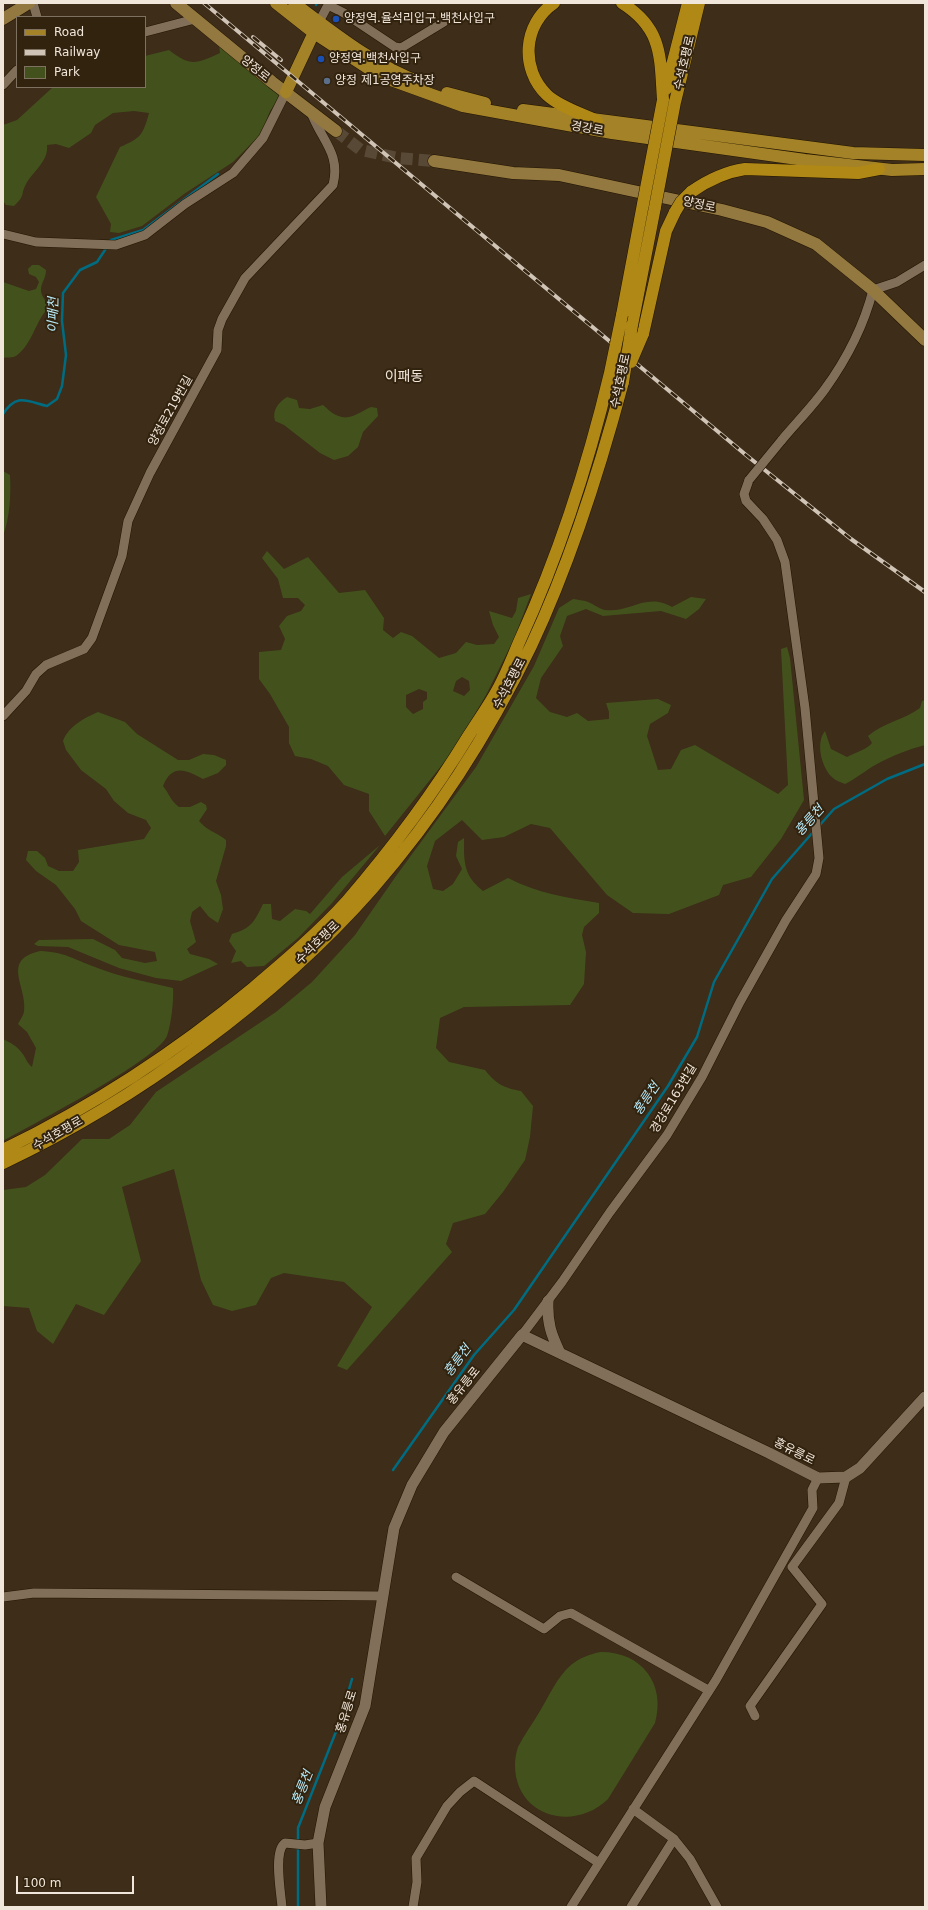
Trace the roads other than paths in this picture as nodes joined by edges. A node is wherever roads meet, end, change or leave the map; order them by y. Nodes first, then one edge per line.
1 (29, 3) edge
2 (34, 3) edge
3 (176, 3) edge
4 (276, 3) edge
5 (294, 3) edge
6 (554, 3) edge
7 (622, 3) edge
8 (688, 3) edge
9 (699, 3) edge
10 (328, 4) edge
11 (37, 16) edge
12 (3, 19) edge
13 (195, 19) junction
14 (444, 22) dead end
15 (317, 28) junction
16 (146, 32) edge
17 (16, 71) edge
18 (3, 85) edge
19 (286, 92) junction
20 (663, 100) junction
21 (311, 112) junction
22 (597, 120) junction
23 (336, 131) tunnel mouth
24 (925, 155) edge
25 (434, 161) tunnel mouth
26 (879, 169) junction
27 (925, 169) edge
28 (3, 234) edge
29 (925, 265) edge
30 (873, 290) junction
31 (925, 340) edge
32 (623, 382) junction
33 (3, 716) edge
34 (3, 1150) edge
35 (3, 1163) edge
36 (548, 1301) junction
37 (522, 1335) junction
38 (560, 1353) junction
39 (925, 1397) edge
40 (846, 1477) junction
41 (818, 1478) junction
42 (456, 1577) dead end
43 (379, 1596) junction
44 (3, 1597) edge
45 (708, 1690) junction
46 (755, 1716) dead end
47 (633, 1809) junction
48 (674, 1839) junction
49 (318, 1843) junction
50 (599, 1863) junction
51 (282, 1907) edge
52 (321, 1907) edge
53 (413, 1907) edge
54 (571, 1907) edge
55 (631, 1907) edge
56 (717, 1907) edge

1 - 12 main road
2 - 11 street
3 - 13 main road, 양정로
4 - 15 main road, 경강로
5 - 15 main road, 경강로
6 - 22 highway
7 - 20 highway
8 - 20 highway, 수석호평로
9 - 32 highway, 수석호평로, bridge
10 - 14 street
10 - 15 street
13 - 16 street
13 - 19 main road, 양정로
15 - 19 main road
15 - 22 main road, 경강로
15 - 26 main road, 경강로
17 - 18 street
19 - 21 main road, 양정로
19 - 28 street
20 - 34 highway, 수석호평로, bridge
21 - 23 main road, 양정로
21 - 33 street, 양정로219번길
22 - 24 main road, 경강로
25 - 30 main road, 양정로
26 - 27 main road, 경강로
26 - 32 highway, bridge
29 - 30 street
30 - 31 main road, 양정로
30 - 36 street, 경강로163번길, bridge
32 - 35 highway, 수석호평로
36 - 37 street, 경강로163번길
36 - 38 street
37 - 38 street, 홍유릉로
37 - 43 street, 홍유릉로
38 - 41 street, 홍유릉로
39 - 40 street
40 - 41 street, 홍유릉로
40 - 46 street
41 - 45 street
42 - 45 street
43 - 44 street
43 - 49 street, 홍유릉로
45 - 47 street
47 - 48 street
47 - 50 street
48 - 55 street
48 - 56 street
49 - 51 street
49 - 52 street, 홍유릉로
50 - 53 street
50 - 54 street

